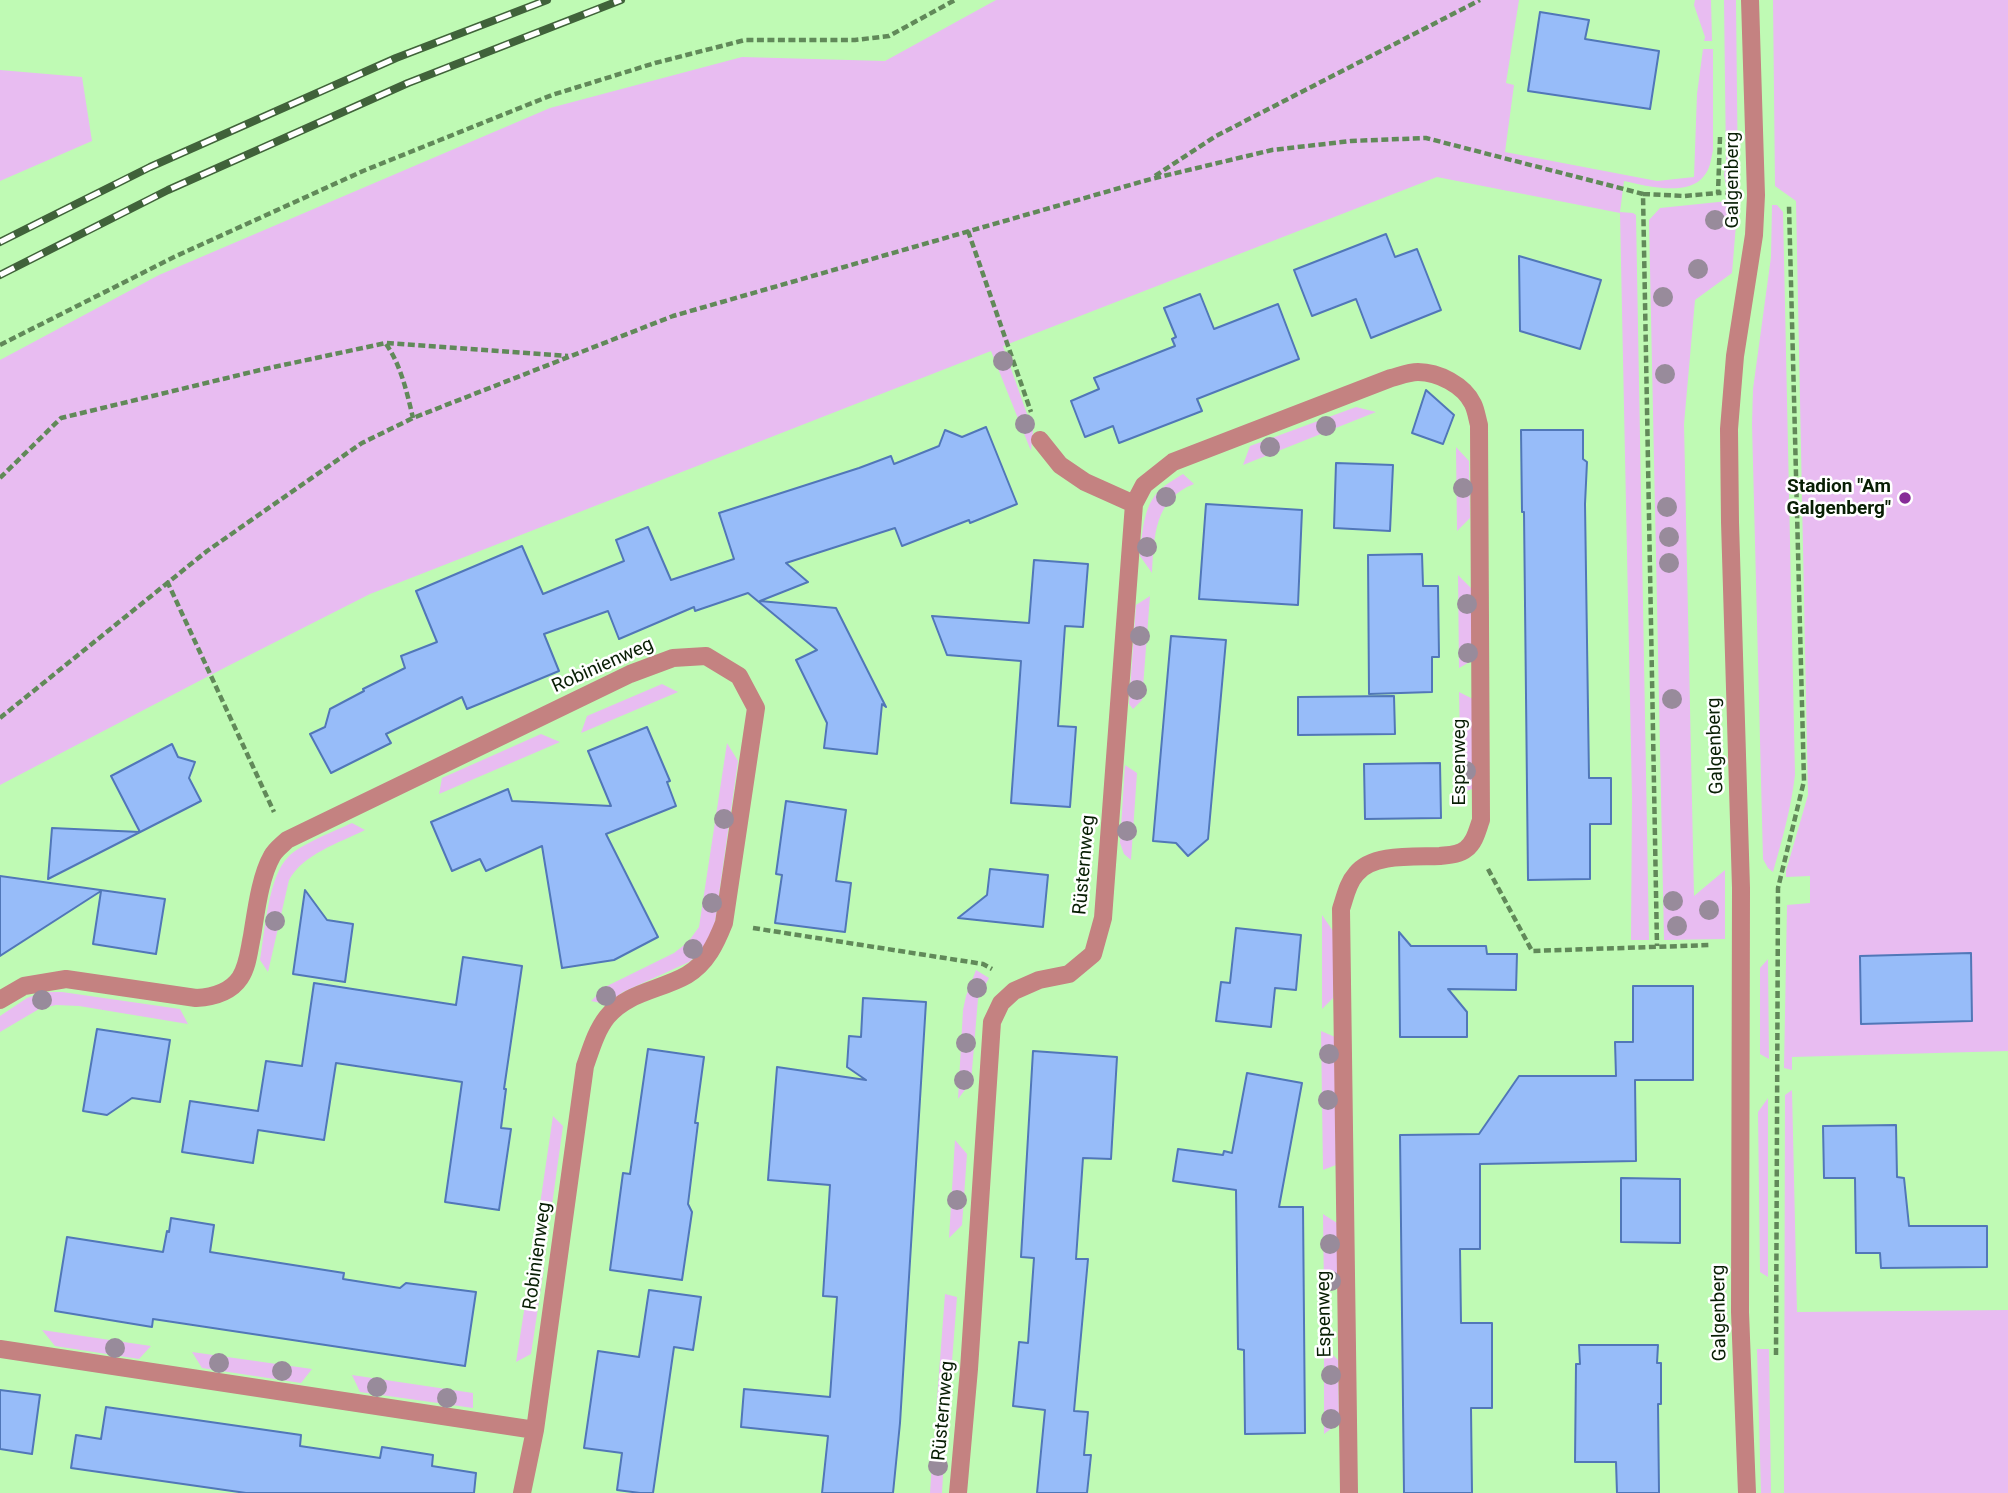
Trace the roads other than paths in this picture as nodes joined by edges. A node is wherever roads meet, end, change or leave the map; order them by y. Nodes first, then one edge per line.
1 (1750, 0) edge
2 (1040, 440) road end
3 (1134, 504) junction
4 (0, 1000) edge
5 (0, 1349) edge
6 (535, 1430) junction
7 (522, 1493) edge
8 (958, 1493) edge
9 (1349, 1493) edge
10 (1747, 1493) edge

1 - 10 street, Galgenberg
2 - 3 street
3 - 8 street, Rüsternweg
3 - 9 street, Espenweg
4 - 6 street, Robinienweg
5 - 6 street
6 - 7 street, Robinienweg

